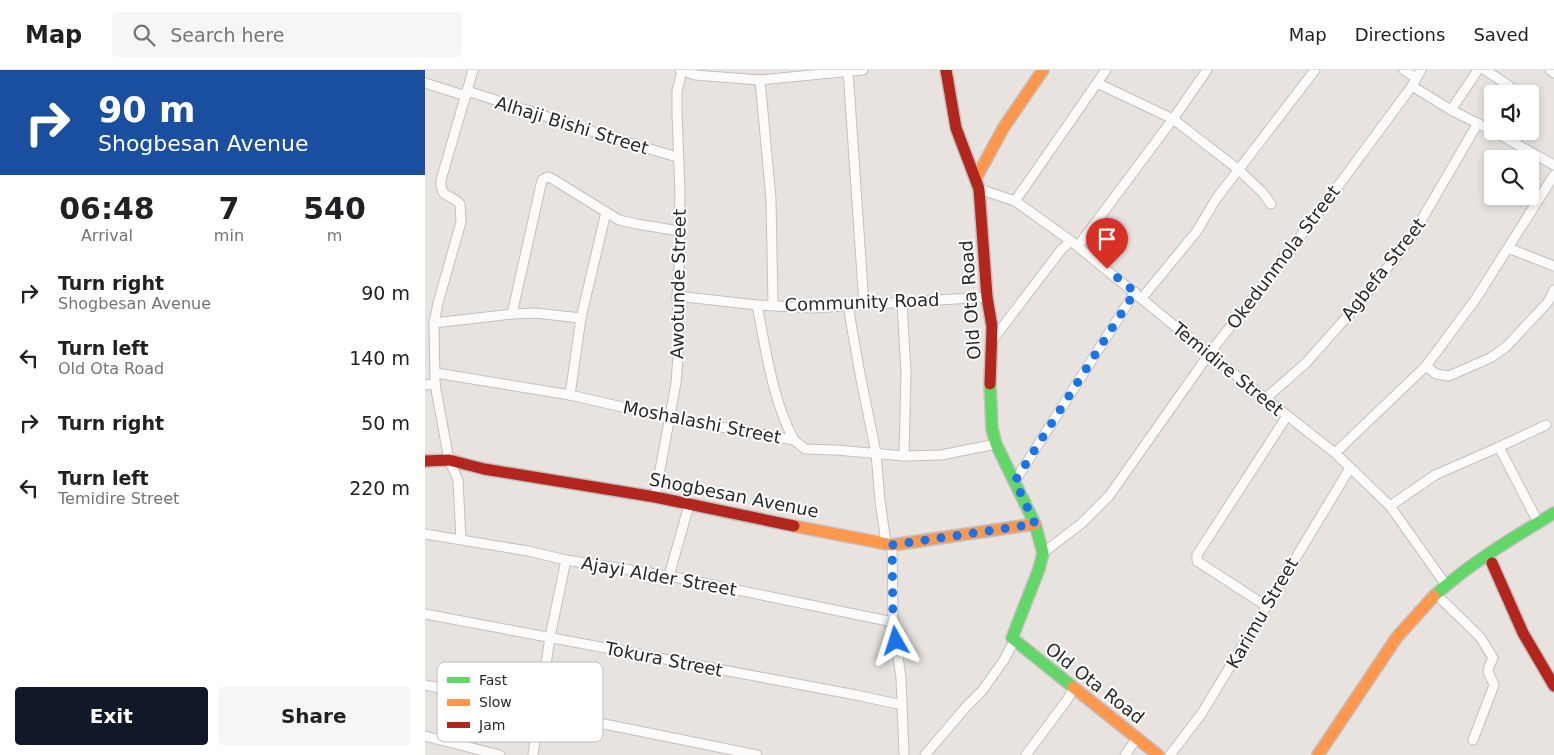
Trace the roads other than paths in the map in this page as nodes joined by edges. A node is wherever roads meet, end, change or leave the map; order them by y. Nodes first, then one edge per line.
1 (473, 70) edge
2 (681, 70) edge
3 (863, 70) edge
4 (1043, 70) edge
5 (1105, 70) edge
6 (1207, 70) edge
7 (1315, 70) edge
8 (1404, 70) edge
9 (1421, 70) edge
10 (1478, 70) edge
11 (1485, 70) edge
12 (1550, 70) edge
13 (848, 71) edge
14 (947, 71) edge
15 (715, 73) edge
16 (1554, 73) edge
17 (760, 80) junction
18 (1414, 82) junction
19 (425, 83) edge
20 (1097, 83) junction
21 (1508, 85) edge
22 (466, 93) junction
23 (1451, 110) junction
24 (1173, 119) junction
25 (1478, 123) junction
26 (1484, 126) edge
27 (1509, 140) edge
28 (677, 157) junction
29 (1554, 165) edge
30 (1239, 170) junction
31 (1554, 175) edge
32 (978, 183) junction
33 (1015, 201) junction
34 (1271, 204) dead end
35 (606, 212) junction
36 (679, 231) junction
37 (1075, 243) junction
38 (1509, 248) junction
39 (1554, 266) edge
40 (1554, 290) edge
41 (1138, 295) junction
42 (677, 296) junction
43 (987, 297) junction
44 (902, 303) junction
45 (757, 304) junction
46 (773, 305) junction
47 (863, 305) junction
48 (849, 306) junction
49 (512, 314) junction
50 (581, 318) junction
51 (434, 323) junction
52 (991, 342) junction
53 (1209, 354) junction
54 (1426, 366) junction
55 (436, 374) junction
56 (435, 384) junction
57 (425, 385) edge
58 (570, 395) junction
59 (1266, 398) junction
60 (1287, 416) junction
61 (670, 418) junction
62 (1546, 425) dead end
63 (794, 440) junction
64 (996, 444) junction
65 (1499, 447) junction
66 (876, 453) junction
67 (1335, 453) junction
68 (904, 456) junction
69 (449, 460) junction
70 (425, 461) edge
71 (1350, 468) junction
72 (1015, 481) junction
73 (655, 497) junction
74 (689, 505) junction
75 (1390, 506) junction
76 (1554, 513) edge
77 (1538, 522) junction
78 (1035, 524) junction
79 (1554, 525) edge
80 (425, 534) edge
81 (461, 540) junction
82 (889, 544) junction
83 (1043, 553) junction
84 (566, 560) junction
85 (1492, 563) junction
86 (669, 576) junction
87 (1447, 585) junction
88 (1442, 600) junction
89 (1266, 606) junction
90 (425, 614) edge
91 (893, 622) junction
92 (550, 637) junction
93 (1014, 641) junction
94 (547, 662) edge
95 (1554, 686) edge
96 (1073, 690) junction
97 (902, 706) junction
98 (603, 724) edge
99 (1137, 738) junction
100 (1473, 740) dead end
101 (449, 742) edge
102 (535, 742) edge
103 (930, 753) edge
104 (500, 755) edge
105 (533, 755) edge
106 (757, 755) edge
107 (904, 755) edge
108 (1026, 755) edge
109 (1125, 755) edge
110 (1159, 755) edge
111 (1170, 755) edge
112 (1318, 755) edge
113 (1329, 755) edge

1 - 22 street
2 - 15 street
2 - 28 street, Awotunde Street
3 - 13 street
4 - 32 main road
5 - 20 street
6 - 24 street
7 - 30 street
8 - 18 street
9 - 18 street, Okedunmola Street
10 - 23 street
11 - 21 street
12 - 16 street
13 - 17 street
13 - 47 street
14 - 32 main road, Old Ota Road
15 - 17 street
17 - 46 street
18 - 23 street
18 - 53 street, Okedunmola Street
19 - 22 street, Alhaji Bishi Street
20 - 24 street
20 - 33 street
22 - 28 street, Alhaji Bishi Street
22 - 51 street
23 - 25 street
24 - 30 street
24 - 37 street
25 - 26 street
25 - 59 street, Agbefa Street
27 - 29 street
28 - 36 street, Awotunde Street
30 - 34 street
30 - 41 street
31 - 38 street
32 - 33 street, Temidire Street
32 - 43 main road, Old Ota Road
33 - 37 street, Temidire Street
35 - 36 street
35 - 49 street
35 - 50 street
36 - 42 street, Awotunde Street
37 - 41 street, Temidire Street
37 - 52 street
38 - 39 street
38 - 54 street
40 - 54 street
41 - 53 street, Temidire Street
41 - 72 street
42 - 45 street, Community Road
42 - 61 street, Awotunde Street
43 - 44 street, Community Road
43 - 52 main road, Old Ota Road
44 - 47 street, Community Road
44 - 68 street
45 - 46 street, Community Road
45 - 63 street
46 - 48 street, Community Road
47 - 48 street, Community Road
48 - 66 street
49 - 50 street
49 - 51 street
50 - 58 street
51 - 55 street
52 - 64 main road, Old Ota Road
53 - 59 street, Temidire Street
53 - 83 street, Okedunmola Street
54 - 67 street
55 - 56 street
55 - 58 street, Moshalashi Street
56 - 57 street
56 - 69 street
58 - 61 street, Moshalashi Street
59 - 60 street, Temidire Street
60 - 67 street, Temidire Street
60 - 89 street
61 - 63 street, Moshalashi Street
61 - 73 street, Awotunde Street
62 - 65 street
63 - 66 street, Moshalashi Street
64 - 68 street, Moshalashi Street
64 - 72 main road, Old Ota Road
65 - 75 street
65 - 77 street
66 - 68 street, Moshalashi Street
66 - 82 street
67 - 71 street, Temidire Street
69 - 70 main road, Shogbesan Avenue
69 - 73 main road, Shogbesan Avenue
69 - 81 street
71 - 75 street, Temidire Street
71 - 89 street, Karimu Street
72 - 78 main road, Old Ota Road
73 - 74 main road, Shogbesan Avenue
74 - 82 main road, Shogbesan Avenue
74 - 86 street
75 - 87 street, Temidire Street
76 - 77 main road
77 - 87 main road
78 - 82 main road, Shogbesan Avenue
78 - 83 main road, Old Ota Road
79 - 85 main road
80 - 81 street, Ajayi Alder Street
81 - 84 street, Ajayi Alder Street
82 - 91 street
83 - 93 main road
84 - 86 street, Ajayi Alder Street
84 - 92 street
85 - 88 main road
85 - 95 main road
86 - 91 street, Ajayi Alder Street
87 - 112 main road
88 - 100 street
88 - 113 main road
89 - 111 street, Karimu Street
90 - 92 street, Tokura Street
91 - 97 street
92 - 94 street
92 - 97 street, Tokura Street
93 - 96 main road, Old Ota Road
93 - 103 street
96 - 99 main road, Old Ota Road
96 - 108 street
97 - 107 street
98 - 106 street
99 - 109 street
99 - 110 main road, Old Ota Road
101 - 104 street
102 - 105 street

